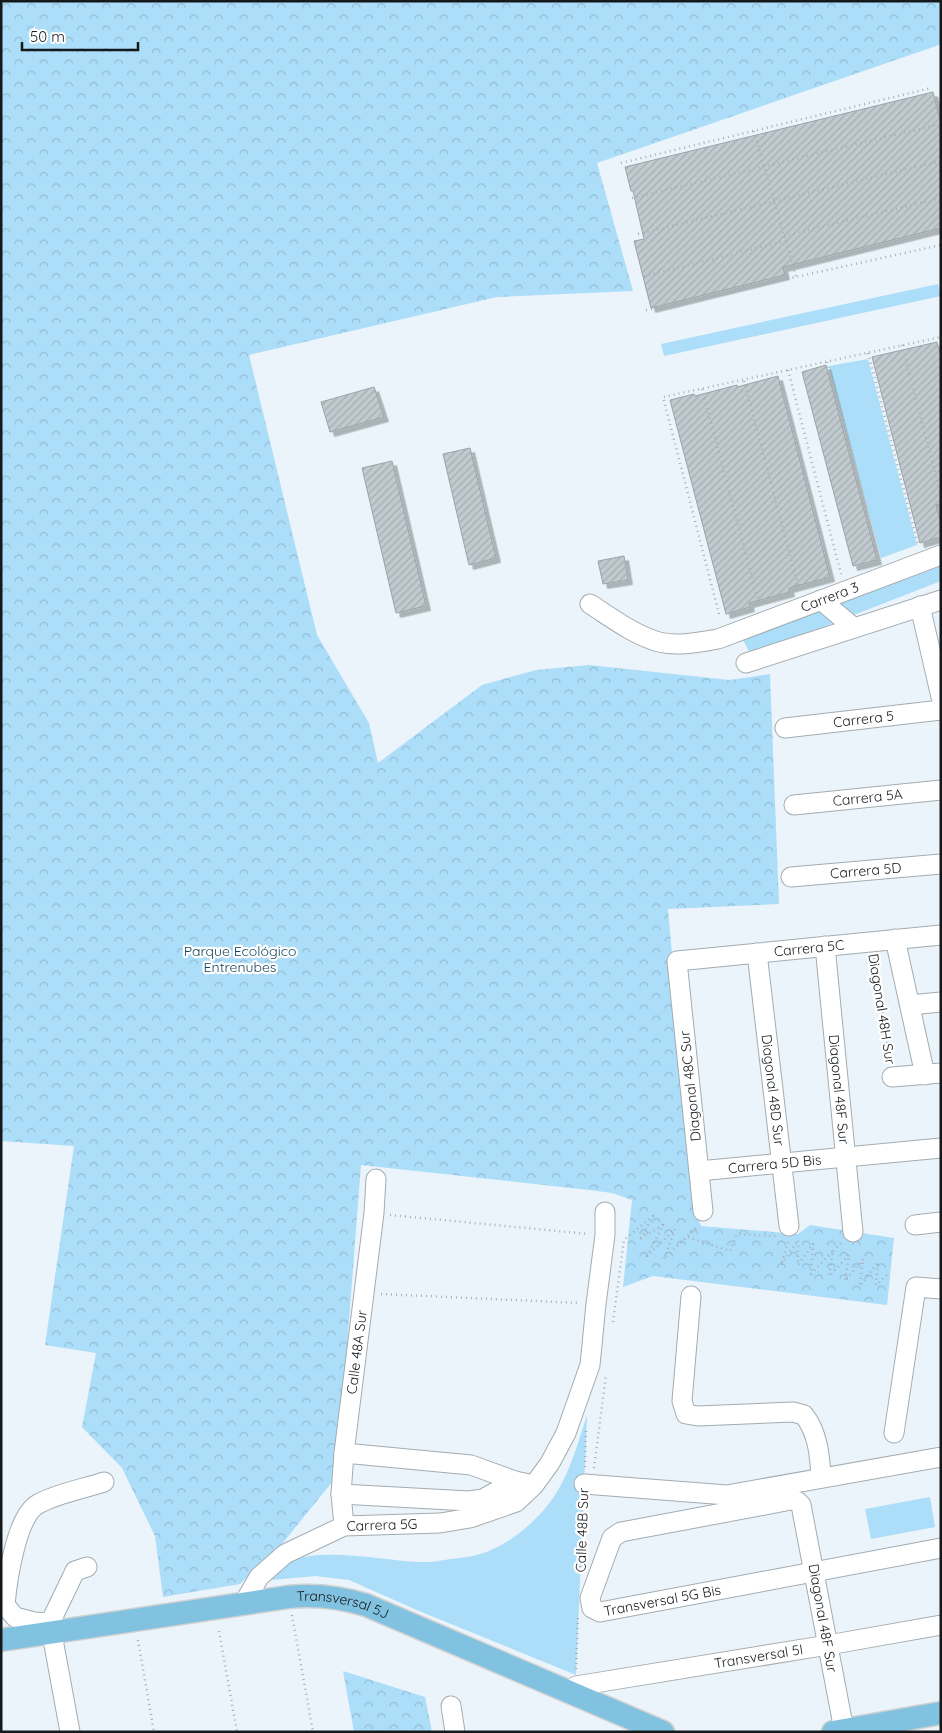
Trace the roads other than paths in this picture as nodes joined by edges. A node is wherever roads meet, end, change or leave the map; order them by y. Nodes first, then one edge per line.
1 (941, 555) edge
2 (820, 600) junction
3 (941, 600) edge
4 (590, 604) dead end
5 (920, 606) junction
6 (854, 628) junction
7 (746, 663) dead end
8 (941, 697) edge
9 (941, 710) edge
10 (785, 728) dead end
11 (941, 790) edge
12 (794, 805) dead end
13 (941, 864) edge
14 (791, 877) dead end
15 (941, 934) edge
16 (895, 939) junction
17 (825, 946) junction
18 (757, 953) junction
19 (676, 961) joint
20 (941, 1002) edge
21 (910, 1005) junction
22 (933, 1074) edge
23 (892, 1077) road end
24 (941, 1148) edge
25 (846, 1157) junction
26 (782, 1163) junction
27 (699, 1171) junction
28 (376, 1179) dead end
29 (703, 1211) road end
30 (606, 1212) dead end
31 (941, 1222) edge
32 (915, 1225) dead end
33 (853, 1232) dead end
34 (786, 1233) road end
35 (941, 1289) edge
36 (691, 1296) dead end
37 (894, 1433) dead end
38 (344, 1453) junction
39 (941, 1456) edge
40 (821, 1478) junction
41 (515, 1481) junction
42 (104, 1482) dead end
43 (588, 1484) road end
44 (534, 1485) junction
45 (341, 1494) junction
46 (438, 1500) junction
47 (801, 1505) joint
48 (440, 1523) junction
49 (344, 1526) junction
50 (941, 1548) edge
51 (86, 1567) dead end
52 (815, 1572) junction
53 (244, 1603) junction
54 (941, 1625) edge
55 (51, 1628) junction
56 (1, 1640) edge
57 (828, 1645) junction
58 (575, 1690) junction
59 (451, 1706) dead end
60 (941, 1713) edge
61 (847, 1730) edge
62 (70, 1732) edge
63 (455, 1732) edge
64 (663, 1732) edge

1 - 2 street, Carrera 3
2 - 4 street, Carrera 3
2 - 6 street
3 - 5 street
5 - 6 street
5 - 8 street
6 - 7 street
9 - 10 street, Carrera 5
11 - 12 street, Carrera 5A
13 - 14 street, Carrera 5D
15 - 16 street, Carrera 5C
16 - 17 street, Carrera 5C
16 - 21 street
17 - 18 street, Carrera 5C
17 - 25 street, Diagonal 48F Sur
18 - 19 street, Carrera 5C
18 - 26 street, Diagonal 48D Sur
19 - 27 street, Diagonal 48C Sur
20 - 21 street
21 - 22 street
22 - 23 street
24 - 25 street, Carrera 5D Bis
25 - 26 street, Carrera 5D Bis
25 - 33 street, Diagonal 48F Sur
26 - 27 street, Carrera 5D Bis
26 - 34 street, Diagonal 48D Sur
27 - 29 street, Diagonal 48C Sur
28 - 38 street, Calle 48A Sur
30 - 44 street
31 - 32 street
35 - 37 street
36 - 40 street
38 - 41 street
38 - 45 street, Calle 48A Sur
39 - 40 street
40 - 43 street
41 - 44 street
41 - 46 street
42 - 55 street
44 - 48 street, Carrera 5G
45 - 46 street
45 - 49 street, Calle 48A Sur
46 - 48 street
47 - 52 street, Diagonal 48F Sur
47 - 52 street, Transversal 5G Bis
48 - 49 street, Carrera 5G
49 - 53 street, Carrera 5G
50 - 52 street, Transversal 5G Bis
51 - 55 street
52 - 57 street, Diagonal 48F Sur
53 - 55 main road, Transversal 5J
53 - 58 main road, Transversal 5J
54 - 57 street, Transversal 5I
55 - 56 main road, Transversal 5J
55 - 62 street
57 - 58 street, Transversal 5I
57 - 61 street, Diagonal 48F Sur
58 - 64 main road, Transversal 5J
59 - 63 street
60 - 61 main road

